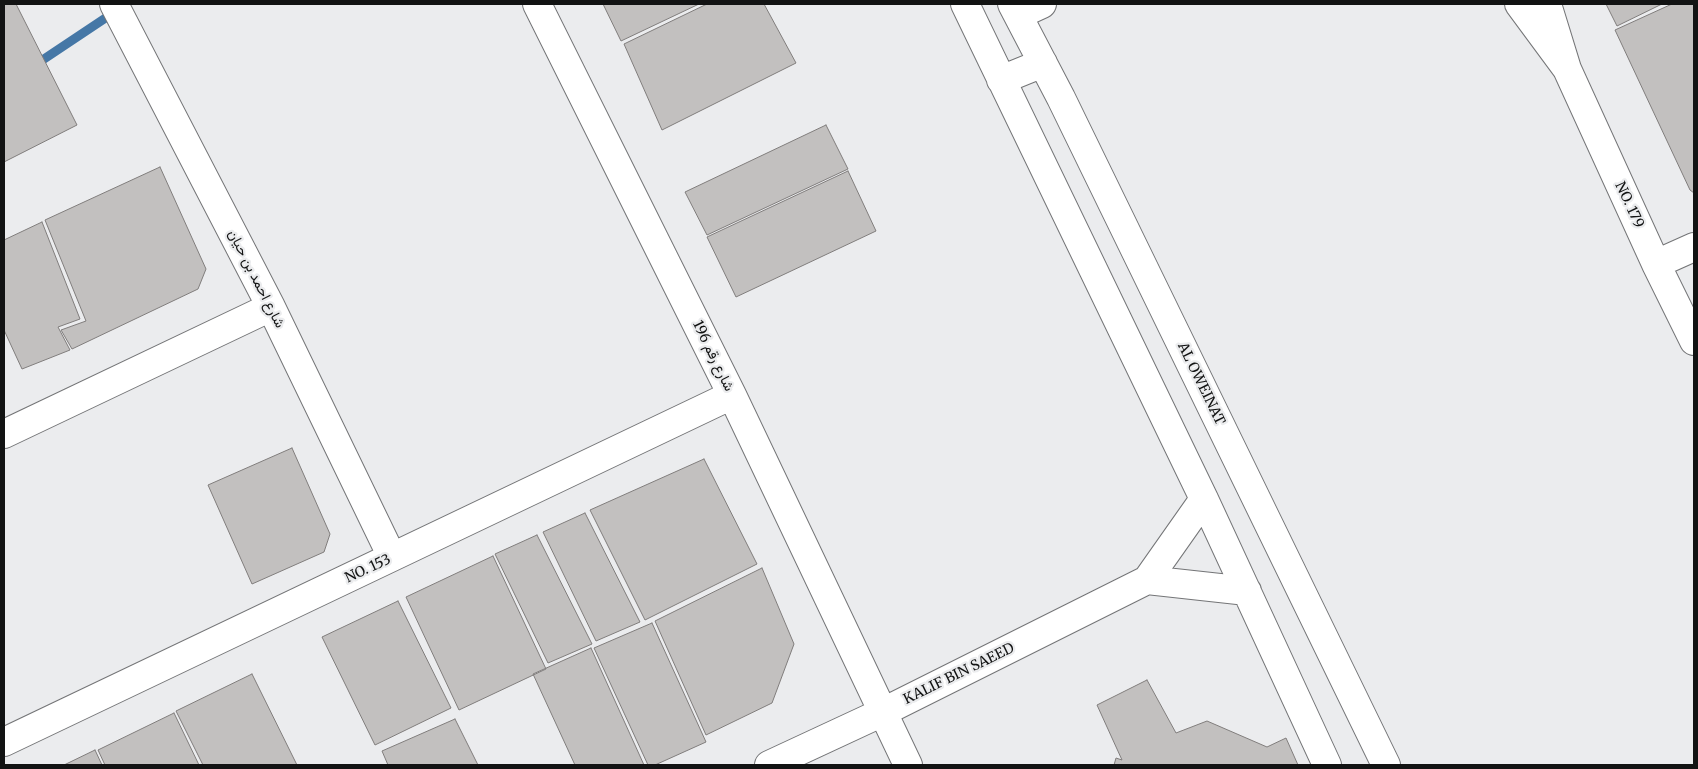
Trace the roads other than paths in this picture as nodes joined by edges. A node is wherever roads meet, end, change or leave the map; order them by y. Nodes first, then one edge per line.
1 (114, 4) edge
2 (537, 4) edge
3 (965, 4) edge
4 (1519, 4) edge
5 (1547, 4) edge
6 (1024, 8) edge
7 (1043, 63) junction
8 (1567, 69) junction
9 (1001, 80) junction
10 (1694, 247) edge
11 (1656, 264) junction
12 (271, 307) junction
13 (1694, 341) edge
14 (732, 395) junction
15 (4, 434) edge
16 (1204, 499) junction
17 (392, 557) junction
18 (1148, 580) junction
19 (1246, 591) junction
20 (883, 712) junction
21 (4, 742) edge
22 (768, 765) edge
23 (908, 765) edge
24 (1327, 765) edge
25 (1386, 765) edge

1 - 12 street, شارع احمد بن حيان
2 - 14 street, شارع رقم 196
3 - 9 street
4 - 8 street, NO. 179
5 - 8 street, NO. 179
6 - 7 street, AL OWEINAT
7 - 9 street
7 - 25 street, AL OWEINAT
8 - 11 street, NO. 179
9 - 16 street
10 - 11 street
11 - 13 street, NO. 179
12 - 15 street
12 - 17 street, شارع احمد بن حيان
14 - 17 street, NO. 153
14 - 20 street, شارع رقم 196
16 - 18 street, KALIF BIN SAEED
16 - 19 street
17 - 21 street, NO. 153
18 - 19 street
18 - 20 street, KALIF BIN SAEED
19 - 24 street
20 - 22 street, KALIF BIN SAEED
20 - 23 street, شارع رقم 196

